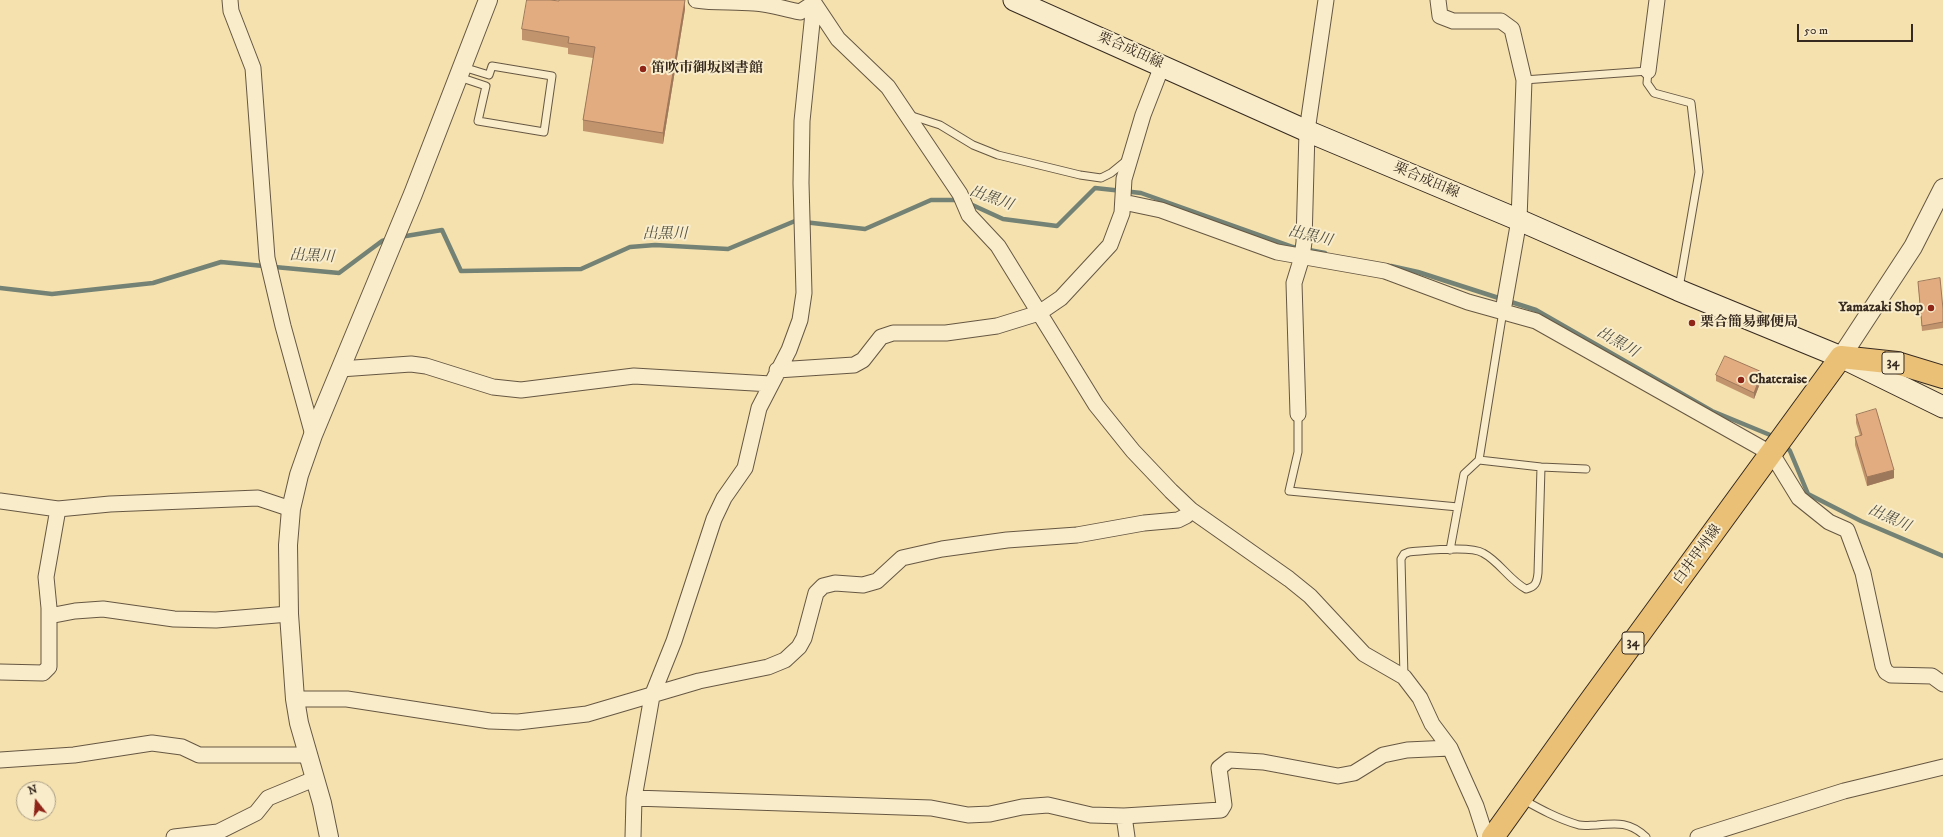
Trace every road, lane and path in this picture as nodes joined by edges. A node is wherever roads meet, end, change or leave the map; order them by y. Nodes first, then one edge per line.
1 (230, 0) edge
2 (488, 0) edge
3 (696, 0) edge
4 (1014, 0) edge
5 (1326, 0) edge
6 (1438, 0) edge
7 (1657, 0) edge
8 (813, 1) edge
9 (1162, 66) junction
10 (1648, 71) junction
11 (461, 72) junction
12 (1524, 80) junction
13 (906, 115) junction
14 (1308, 131) junction
15 (1131, 157) junction
16 (1943, 188) edge
17 (1123, 202) junction
18 (1519, 220) junction
19 (1303, 249) junction
20 (1678, 290) junction
21 (1503, 311) junction
22 (1039, 313) junction
23 (1841, 357) junction
24 (340, 369) junction
25 (777, 370) junction
26 (1943, 377) edge
27 (771, 384) junction
28 (1943, 407) edge
29 (1298, 414) joint
30 (313, 435) junction
31 (1778, 446) junction
32 (1479, 460) junction
33 (1541, 467) junction
34 (1586, 469) dead end
35 (0, 501) edge
36 (1458, 507) junction
37 (58, 509) junction
38 (291, 509) junction
39 (1191, 510) junction
40 (1450, 550) junction
41 (289, 614) junction
42 (49, 616) junction
43 (0, 672) edge
44 (1404, 677) junction
45 (1943, 684) edge
46 (652, 696) junction
47 (295, 699) junction
48 (1450, 748) junction
49 (308, 755) junction
50 (0, 760) edge
51 (1943, 767) edge
52 (314, 779) junction
53 (634, 798) junction
54 (1520, 798) junction
55 (1124, 816) junction
56 (174, 837) edge
57 (329, 837) edge
58 (633, 837) edge
59 (1127, 837) edge
60 (1486, 837) edge
61 (1493, 837) edge
62 (1646, 837) edge
63 (1698, 837) edge

1 - 30 street
2 - 11 street
3 - 8 street
4 - 9 main road, 栗合成田線
5 - 14 street
6 - 12 street
7 - 10 street
8 - 13 street
8 - 25 street
9 - 14 main road, 栗合成田線
9 - 15 street
10 - 12 lane
10 - 20 lane
11 - 11 lane
11 - 24 street
12 - 18 street
13 - 15 lane
13 - 22 street
14 - 18 main road, 栗合成田線
14 - 19 street
15 - 17 street
16 - 23 street
17 - 19 street
17 - 22 street
18 - 20 main road, 栗合成田線
18 - 21 street
19 - 21 street
19 - 29 street
20 - 23 main road, 栗合成田線
21 - 31 street
21 - 32 lane
22 - 25 street
22 - 39 street
23 - 26 main road, 34
23 - 28 main road, 栗合成田線
23 - 31 main road, 白井甲州線 / 34
24 - 27 street
24 - 30 street
25 - 27 street
27 - 46 street
29 - 36 lane
30 - 38 street
31 - 45 street
31 - 54 main road, 白井甲州線 / 34
32 - 33 lane
32 - 36 lane
33 - 34 lane
33 - 40 lane
35 - 37 street
36 - 40 lane
37 - 38 street
37 - 42 street
38 - 41 street
39 - 44 street
39 - 46 street
40 - 44 lane
41 - 42 street
41 - 47 street
42 - 43 street
44 - 48 street
46 - 47 street
46 - 53 street
47 - 49 street
48 - 55 street
48 - 60 street
49 - 50 street
49 - 52 street
51 - 63 street
52 - 56 street
52 - 57 street
53 - 55 street
53 - 58 street
54 - 61 main road, 白井甲州線 / 34
54 - 62 lane
55 - 59 street

